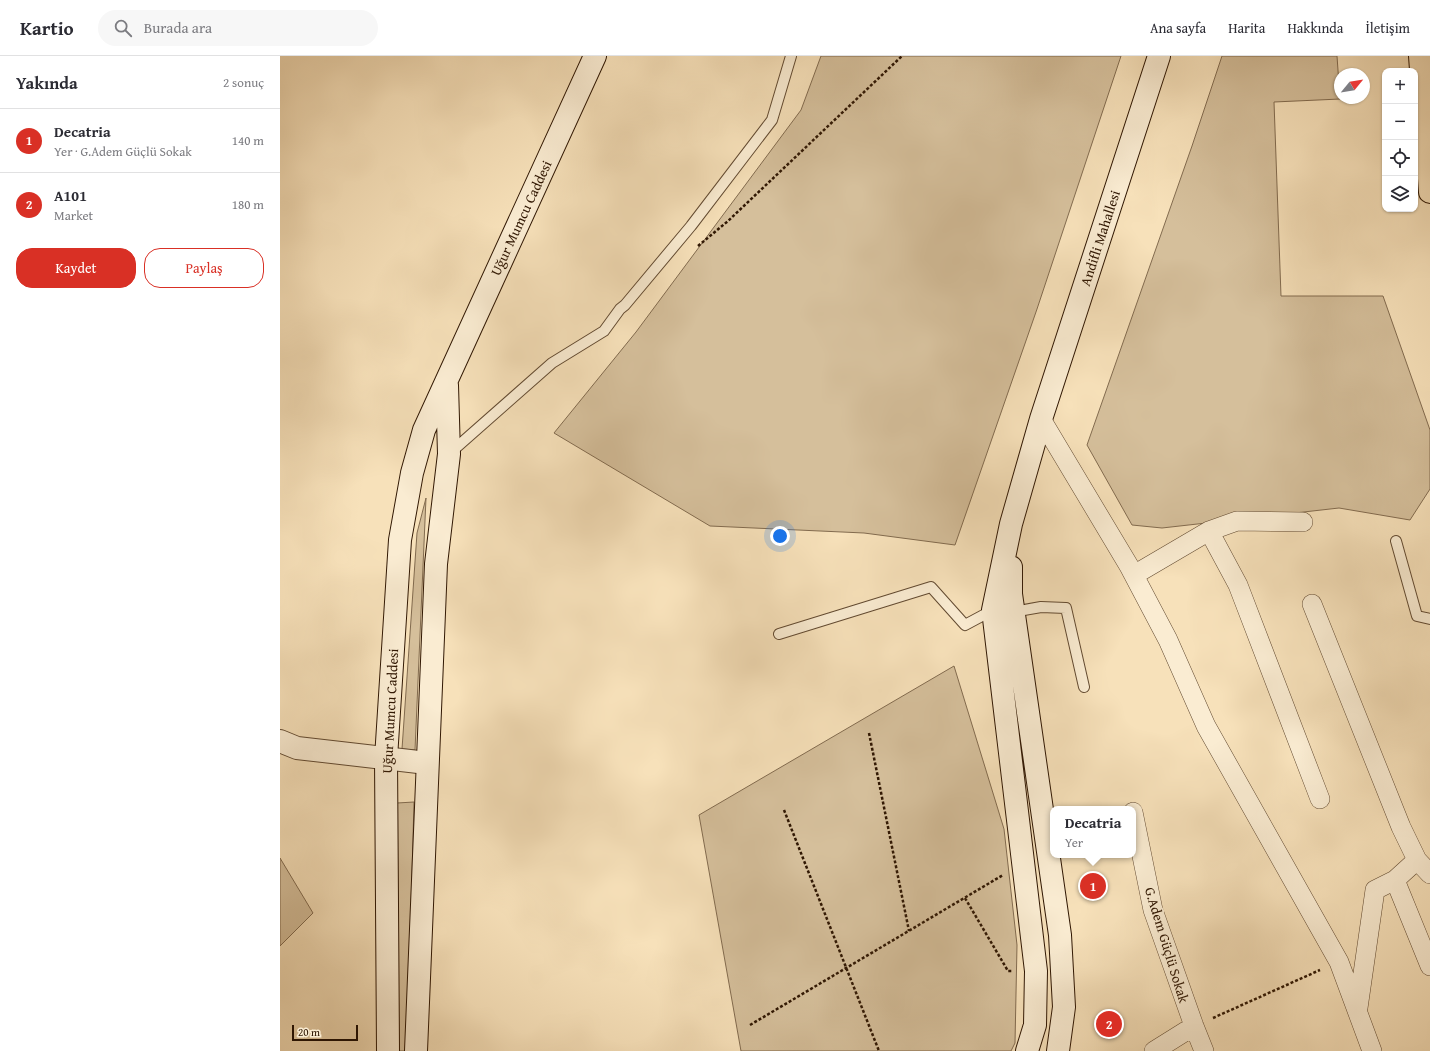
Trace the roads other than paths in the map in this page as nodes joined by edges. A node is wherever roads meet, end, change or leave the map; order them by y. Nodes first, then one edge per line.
1 (595, 56) edge
2 (791, 56) edge
3 (1159, 56) edge
4 (1420, 56) edge
5 (1430, 192) edge
6 (447, 380) junction
7 (1041, 419) junction
8 (449, 454) junction
9 (1303, 522) dead end
10 (1209, 531) junction
11 (1396, 541) dead end
12 (1134, 575) junction
13 (1312, 604) dead end
14 (1003, 611) junction
15 (1430, 619) edge
16 (779, 634) dead end
17 (1084, 686) dead end
18 (280, 741) edge
19 (386, 758) junction
20 (428, 762) junction
21 (1320, 799) dead end
22 (1136, 828) edge
23 (1417, 860) junction
24 (1430, 874) edge
25 (1395, 880) junction
26 (1430, 966) edge
27 (1358, 1010) junction
28 (1194, 1026) junction
29 (388, 1051) edge
30 (416, 1051) edge
31 (1027, 1051) edge
32 (1058, 1051) edge
33 (1154, 1051) edge
34 (1204, 1051) edge
35 (1372, 1051) edge

1 - 6 main road, Uğur Mumcu Caddesi
2 - 8 lane
3 - 7 main road, Andifli Mahallesi
4 - 5 highway
6 - 8 main road, Uğur Mumcu Caddesi
6 - 19 main road, Uğur Mumcu Caddesi
7 - 12 street
7 - 14 main road, Andifli Mahallesi
8 - 20 main road, Uğur Mumcu Caddesi
9 - 10 street
10 - 12 street
10 - 21 street
11 - 15 lane
12 - 27 street
13 - 23 street
14 - 16 lane
14 - 17 lane
14 - 31 main road
14 - 32 main road
18 - 19 main road
19 - 20 main road
19 - 29 main road, Uğur Mumcu Caddesi
20 - 30 main road, Uğur Mumcu Caddesi
22 - 28 street, G.Adem Güçlü Sokak
23 - 24 street
23 - 25 street
25 - 26 street
25 - 27 street
27 - 35 street
28 - 33 street
28 - 34 street, G.Adem Güçlü Sokak

